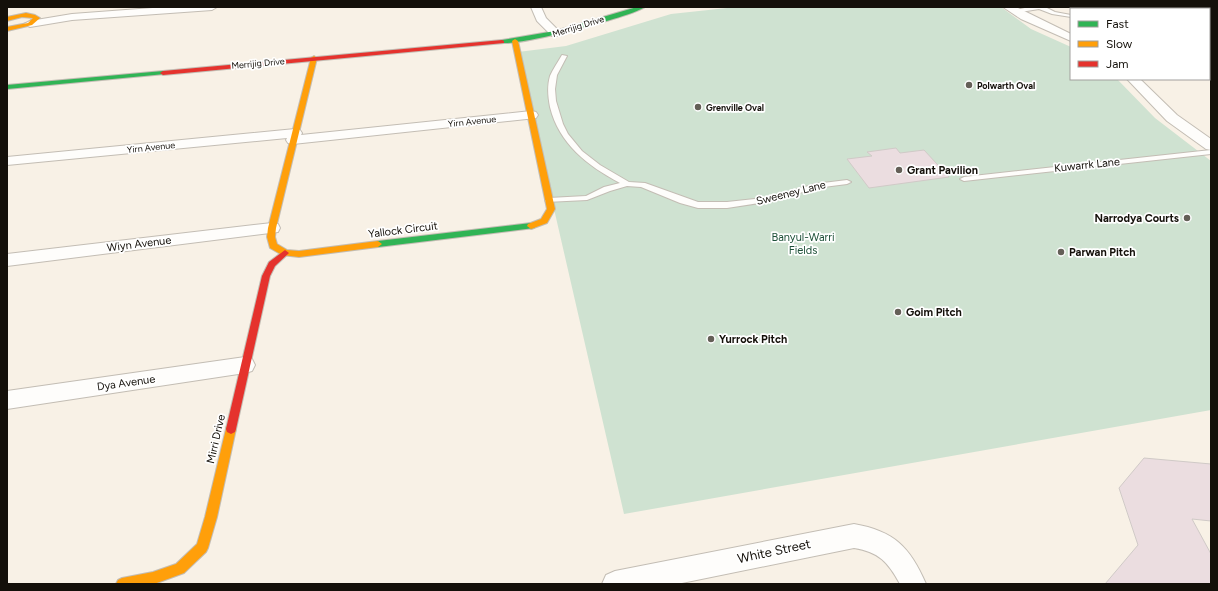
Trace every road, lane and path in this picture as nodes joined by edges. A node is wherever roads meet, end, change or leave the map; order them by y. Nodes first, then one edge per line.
1 (24, 7) edge
2 (212, 7) edge
3 (536, 7) edge
4 (613, 7) edge
5 (642, 7) edge
6 (1039, 7) edge
7 (1080, 7) edge
8 (1100, 7) edge
9 (165, 9) edge
10 (1011, 9) edge
11 (1070, 16) dead end
12 (10, 17) edge
13 (32, 18) edge
14 (7, 29) edge
15 (552, 31) junction
16 (7, 37) edge
17 (1070, 38) edge
18 (515, 41) junction
19 (489, 43) junction
20 (564, 56) dead end
21 (314, 58) junction
22 (1134, 80) edge
23 (7, 86) edge
24 (531, 115) junction
25 (294, 136) junction
26 (1211, 146) edge
27 (1211, 152) edge
28 (7, 161) edge
29 (964, 179) dead end
30 (847, 182) dead end
31 (627, 184) junction
32 (549, 200) junction
33 (272, 228) junction
34 (284, 253) junction
35 (7, 260) edge
36 (245, 365) junction
37 (7, 400) edge
38 (622, 583) edge
39 (122, 584) edge
40 (913, 584) edge

1 - 12 street
2 - 9 street
3 - 15 street
4 - 15 street, Merrijig Drive
5 - 15 street, Merrijig Drive
6 - 10 lane
6 - 11 lane
7 - 8 lane
9 - 13 street
10 - 17 street
12 - 13 street
13 - 14 street
13 - 16 street
15 - 18 street, Merrijig Drive
15 - 19 street, Merrijig Drive
18 - 19 street, Merrijig Drive
18 - 24 street, Yallock Circuit
19 - 21 street, Merrijig Drive
20 - 31 lane
21 - 23 street, Merrijig Drive
21 - 25 street
22 - 26 street
24 - 25 street, Yirn Avenue
24 - 32 street, Yallock Circuit
25 - 28 street, Yirn Avenue
25 - 33 street
27 - 29 lane, Kuwarrk Lane
30 - 31 lane, Sweeney Lane
31 - 32 lane, Sweeney Lane
32 - 34 street, Yallock Circuit
33 - 34 street
33 - 35 street, Wiyn Avenue
34 - 36 street, Mirri Drive
36 - 37 street, Dya Avenue
36 - 39 street, Mirri Drive
38 - 40 street, White Street

